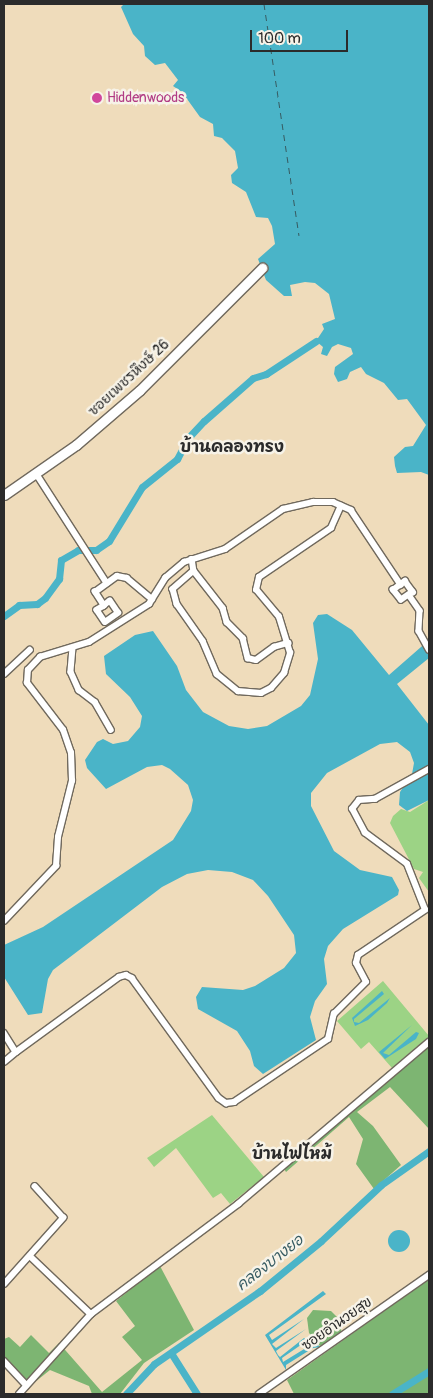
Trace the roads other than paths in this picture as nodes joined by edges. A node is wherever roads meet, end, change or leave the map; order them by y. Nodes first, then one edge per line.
1 (262, 268) dead end
2 (36, 473) junction
3 (4, 495) edge
4 (341, 506) junction
5 (192, 559) junction
6 (194, 571) junction
7 (107, 583) junction
8 (401, 585) junction
9 (408, 595) junction
10 (152, 599) junction
11 (104, 606) dead end
12 (288, 643) junction
13 (73, 648) junction
14 (429, 649) edge
15 (30, 650) dead end
16 (4, 674) edge
17 (111, 730) dead end
18 (429, 769) edge
19 (4, 921) edge
20 (4, 1033) edge
21 (429, 1042) edge
22 (16, 1052) junction
23 (4, 1062) edge
24 (35, 1187) dead end
25 (30, 1256) junction
26 (429, 1275) edge
27 (4, 1284) edge
28 (91, 1314) junction
29 (4, 1361) edge
30 (26, 1385) junction
31 (19, 1394) edge
32 (259, 1394) edge

1 - 2 street, ซอยเพชรหึงษ์ 26
2 - 3 street, ซอยเพชรหึงษ์ 26
2 - 7 street
4 - 5 street
4 - 8 street
4 - 12 street
5 - 6 street
5 - 10 street
6 - 12 street
6 - 12 street
7 - 10 street
7 - 11 street
8 - 9 street
8 - 9 street
9 - 14 street
10 - 13 street
13 - 17 street
13 - 19 street
15 - 16 street
18 - 22 street
20 - 22 street
21 - 28 street
22 - 23 street
24 - 25 street
25 - 27 street
25 - 28 street
26 - 32 street, ซอยอำนวยสุข
28 - 30 street
29 - 30 street
30 - 31 street

